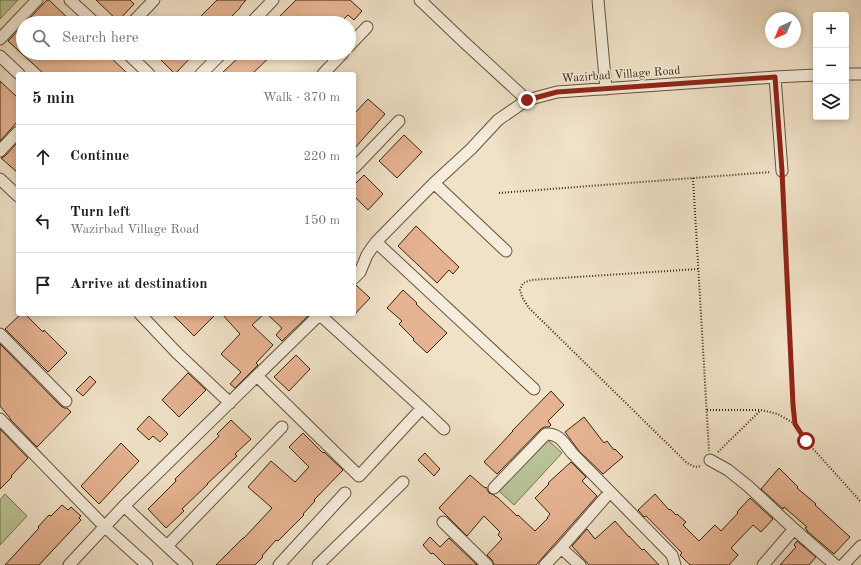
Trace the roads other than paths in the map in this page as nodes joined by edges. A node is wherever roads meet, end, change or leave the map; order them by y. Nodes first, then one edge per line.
1 (37, 0) edge
2 (70, 0) edge
3 (154, 0) edge
4 (273, 0) edge
5 (420, 0) edge
6 (598, 0) edge
7 (22, 16) edge
8 (87, 16) edge
9 (139, 16) edge
10 (258, 16) edge
11 (16, 22) edge
12 (367, 27) dead end
13 (0, 39) edge
14 (356, 39) edge
15 (0, 56) edge
16 (134, 60) edge
17 (215, 60) edge
18 (336, 60) edge
19 (17, 72) edge
20 (147, 72) edge
21 (203, 72) edge
22 (325, 72) edge
23 (849, 74) edge
24 (861, 74) edge
25 (813, 76) edge
26 (775, 77) junction
27 (606, 89) junction
28 (527, 100) junction
29 (399, 121) dead end
30 (16, 134) edge
31 (0, 151) edge
32 (356, 166) edge
33 (782, 171) road end
34 (0, 179) edge
35 (434, 183) junction
36 (16, 194) edge
37 (376, 242) junction
38 (506, 251) dead end
39 (356, 272) edge
40 (142, 316) edge
41 (318, 316) edge
42 (322, 316) edge
43 (0, 334) edge
44 (257, 376) junction
45 (534, 389) dead end
46 (66, 401) dead end
47 (230, 403) junction
48 (422, 408) junction
49 (0, 419) edge
50 (282, 427) dead end
51 (444, 429) dead end
52 (710, 460) road end
53 (403, 482) dead end
54 (494, 488) dead end
55 (610, 492) junction
56 (345, 494) dead end
57 (124, 506) junction
58 (443, 522) dead end
59 (105, 526) junction
60 (794, 529) junction
61 (167, 546) junction
62 (861, 546) edge
63 (561, 548) junction
64 (69, 565) edge
65 (147, 565) edge
66 (187, 565) edge
67 (279, 565) edge
68 (318, 565) edge
69 (487, 565) edge
70 (545, 565) edge
71 (580, 565) edge
72 (675, 565) edge
73 (763, 565) edge
74 (835, 565) edge
75 (843, 565) edge

1 - 7 street
2 - 8 street
3 - 9 street
4 - 10 street
5 - 28 street
6 - 27 street
11 - 13 street
12 - 14 street
15 - 19 street
16 - 20 street
17 - 21 street
18 - 22 street
23 - 24 street
25 - 26 street, Wazirbad Village Road
26 - 27 street, Wazirbad Village Road
26 - 33 street
27 - 28 street, Wazirbad Village Road
28 - 35 street, Wazirbad Village Road
29 - 32 street
30 - 31 street
34 - 36 street
35 - 37 street, Wazirbad Village Road
35 - 38 street
37 - 39 street, Wazirbad Village Road
37 - 45 street
40 - 47 street
41 - 44 street
42 - 48 street
43 - 46 street
44 - 47 street
44 - 48 street
47 - 57 street
48 - 51 street
49 - 59 street
50 - 61 street
52 - 60 street
53 - 68 street
54 - 55 street
55 - 63 street
55 - 72 street
56 - 67 street
57 - 59 street
57 - 61 street
58 - 69 street
59 - 64 street
59 - 65 street
60 - 73 street
60 - 74 street
61 - 66 street
62 - 75 street
63 - 70 street
63 - 71 street

